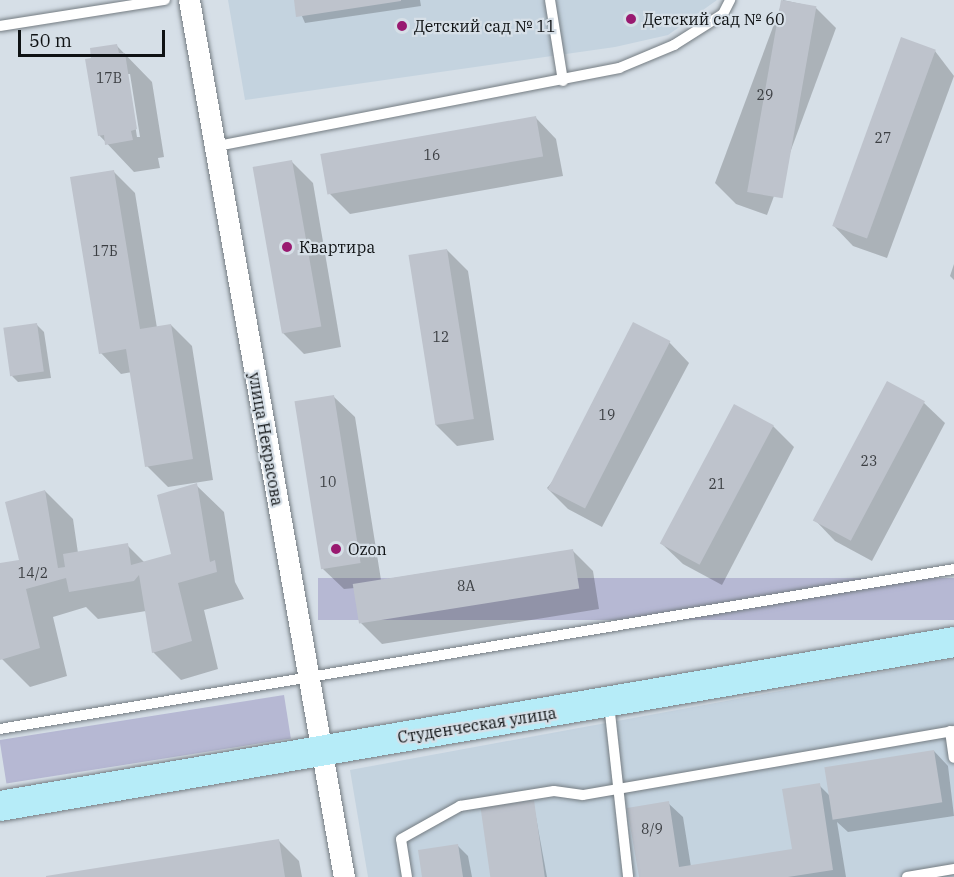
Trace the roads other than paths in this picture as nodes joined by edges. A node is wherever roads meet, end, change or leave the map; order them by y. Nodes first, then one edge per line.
1 (165, 0) edge
2 (189, 0) edge
3 (550, 0) edge
4 (730, 0) edge
5 (0, 26) edge
6 (563, 81) junction
7 (218, 146) junction
8 (954, 569) edge
9 (954, 642) edge
10 (308, 678) junction
11 (608, 703) junction
12 (0, 729) edge
13 (952, 731) edge
14 (320, 751) junction
15 (954, 758) edge
16 (619, 788) junction
17 (0, 806) edge
18 (954, 869) edge
19 (344, 877) edge
20 (407, 877) edge
21 (628, 877) edge
22 (907, 877) edge

1 - 5 lane
2 - 7 street, улица Некрасова
3 - 6 lane
4 - 6 lane
6 - 7 lane
7 - 10 street, улица Некрасова
8 - 10 lane
9 - 11 main road, Студенческая улица
10 - 12 lane
10 - 14 street, улица Некрасова
11 - 14 main road, Студенческая улица
11 - 16 lane
13 - 15 lane
13 - 16 lane
14 - 17 main road, Студенческая улица
14 - 19 street, улица Некрасова
16 - 20 lane
16 - 21 lane
18 - 22 lane

